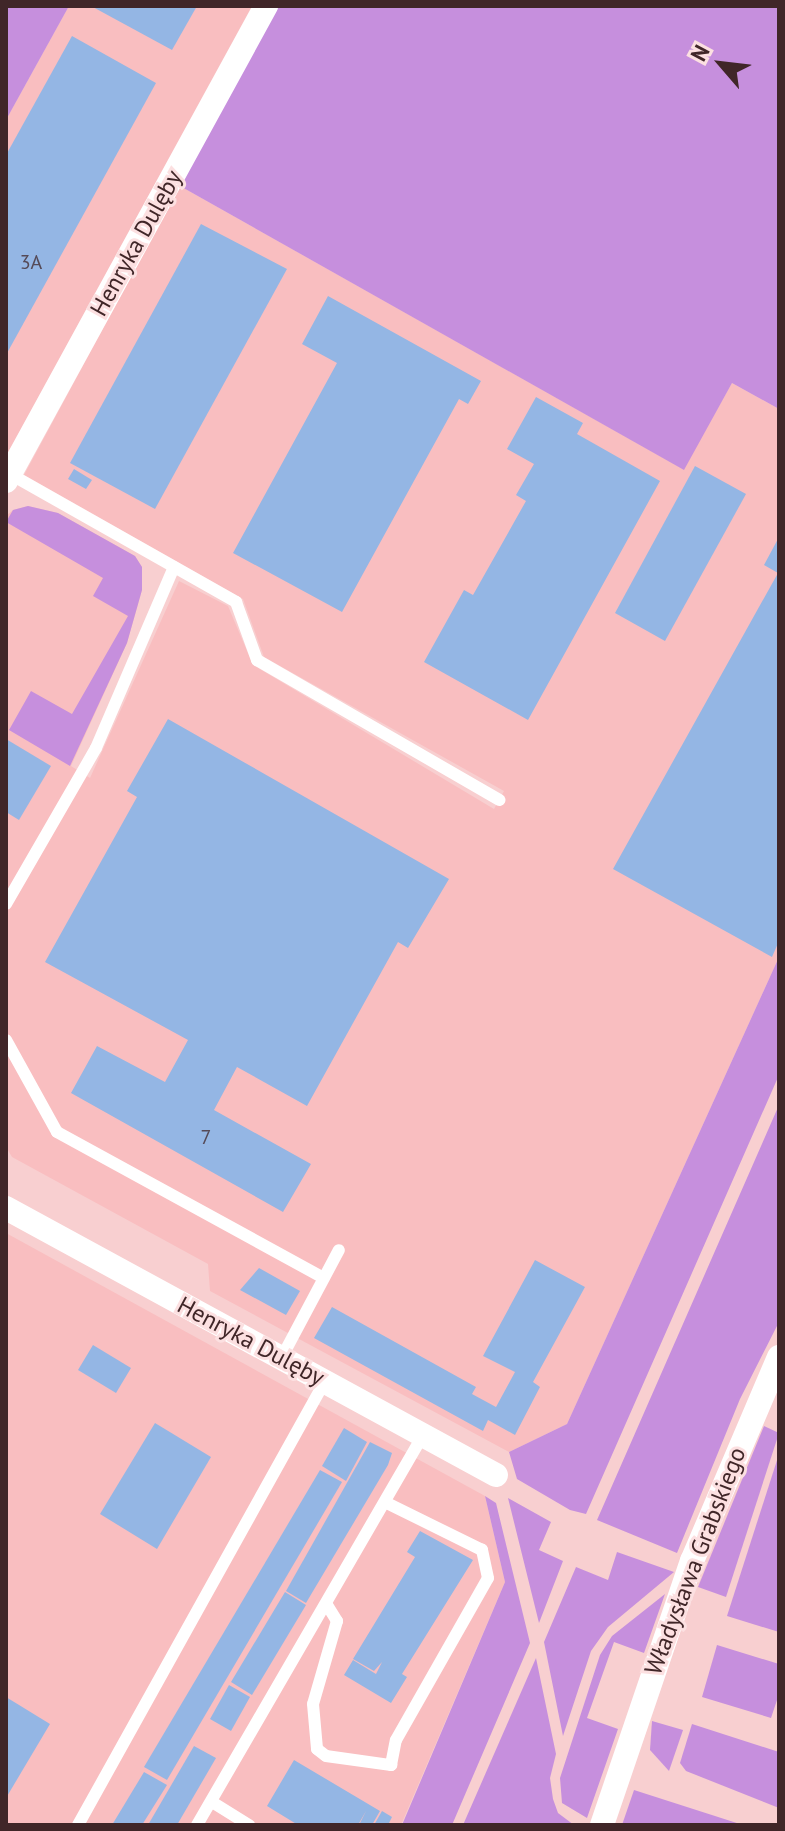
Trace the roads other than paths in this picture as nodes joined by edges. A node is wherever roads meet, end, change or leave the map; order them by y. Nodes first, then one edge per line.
1 (266, 6) edge
2 (8, 478) edge
3 (174, 567) junction
4 (499, 800) dead end
5 (6, 904) edge
6 (6, 1040) edge
7 (6, 1208) edge
8 (339, 1250) dead end
9 (324, 1278) junction
10 (282, 1357) junction
11 (779, 1357) edge
12 (325, 1381) junction
13 (424, 1434) junction
14 (496, 1475) dead end
15 (387, 1503) junction
16 (327, 1605) junction
17 (212, 1802) junction
18 (78, 1825) edge
19 (197, 1825) edge
20 (249, 1825) edge
21 (602, 1825) edge

1 - 2 street, Henryka Dulęby
2 - 3 lane
3 - 4 lane
3 - 5 lane
6 - 9 lane
7 - 10 street, Henryka Dulęby
8 - 9 lane
9 - 10 lane
10 - 12 street, Henryka Dulęby
11 - 21 street, Władysława Grabskiego
12 - 13 street, Henryka Dulęby
12 - 18 lane
13 - 14 street, Henryka Dulęby
13 - 15 lane
15 - 16 lane
15 - 16 lane
16 - 17 lane
17 - 19 lane
17 - 20 lane

